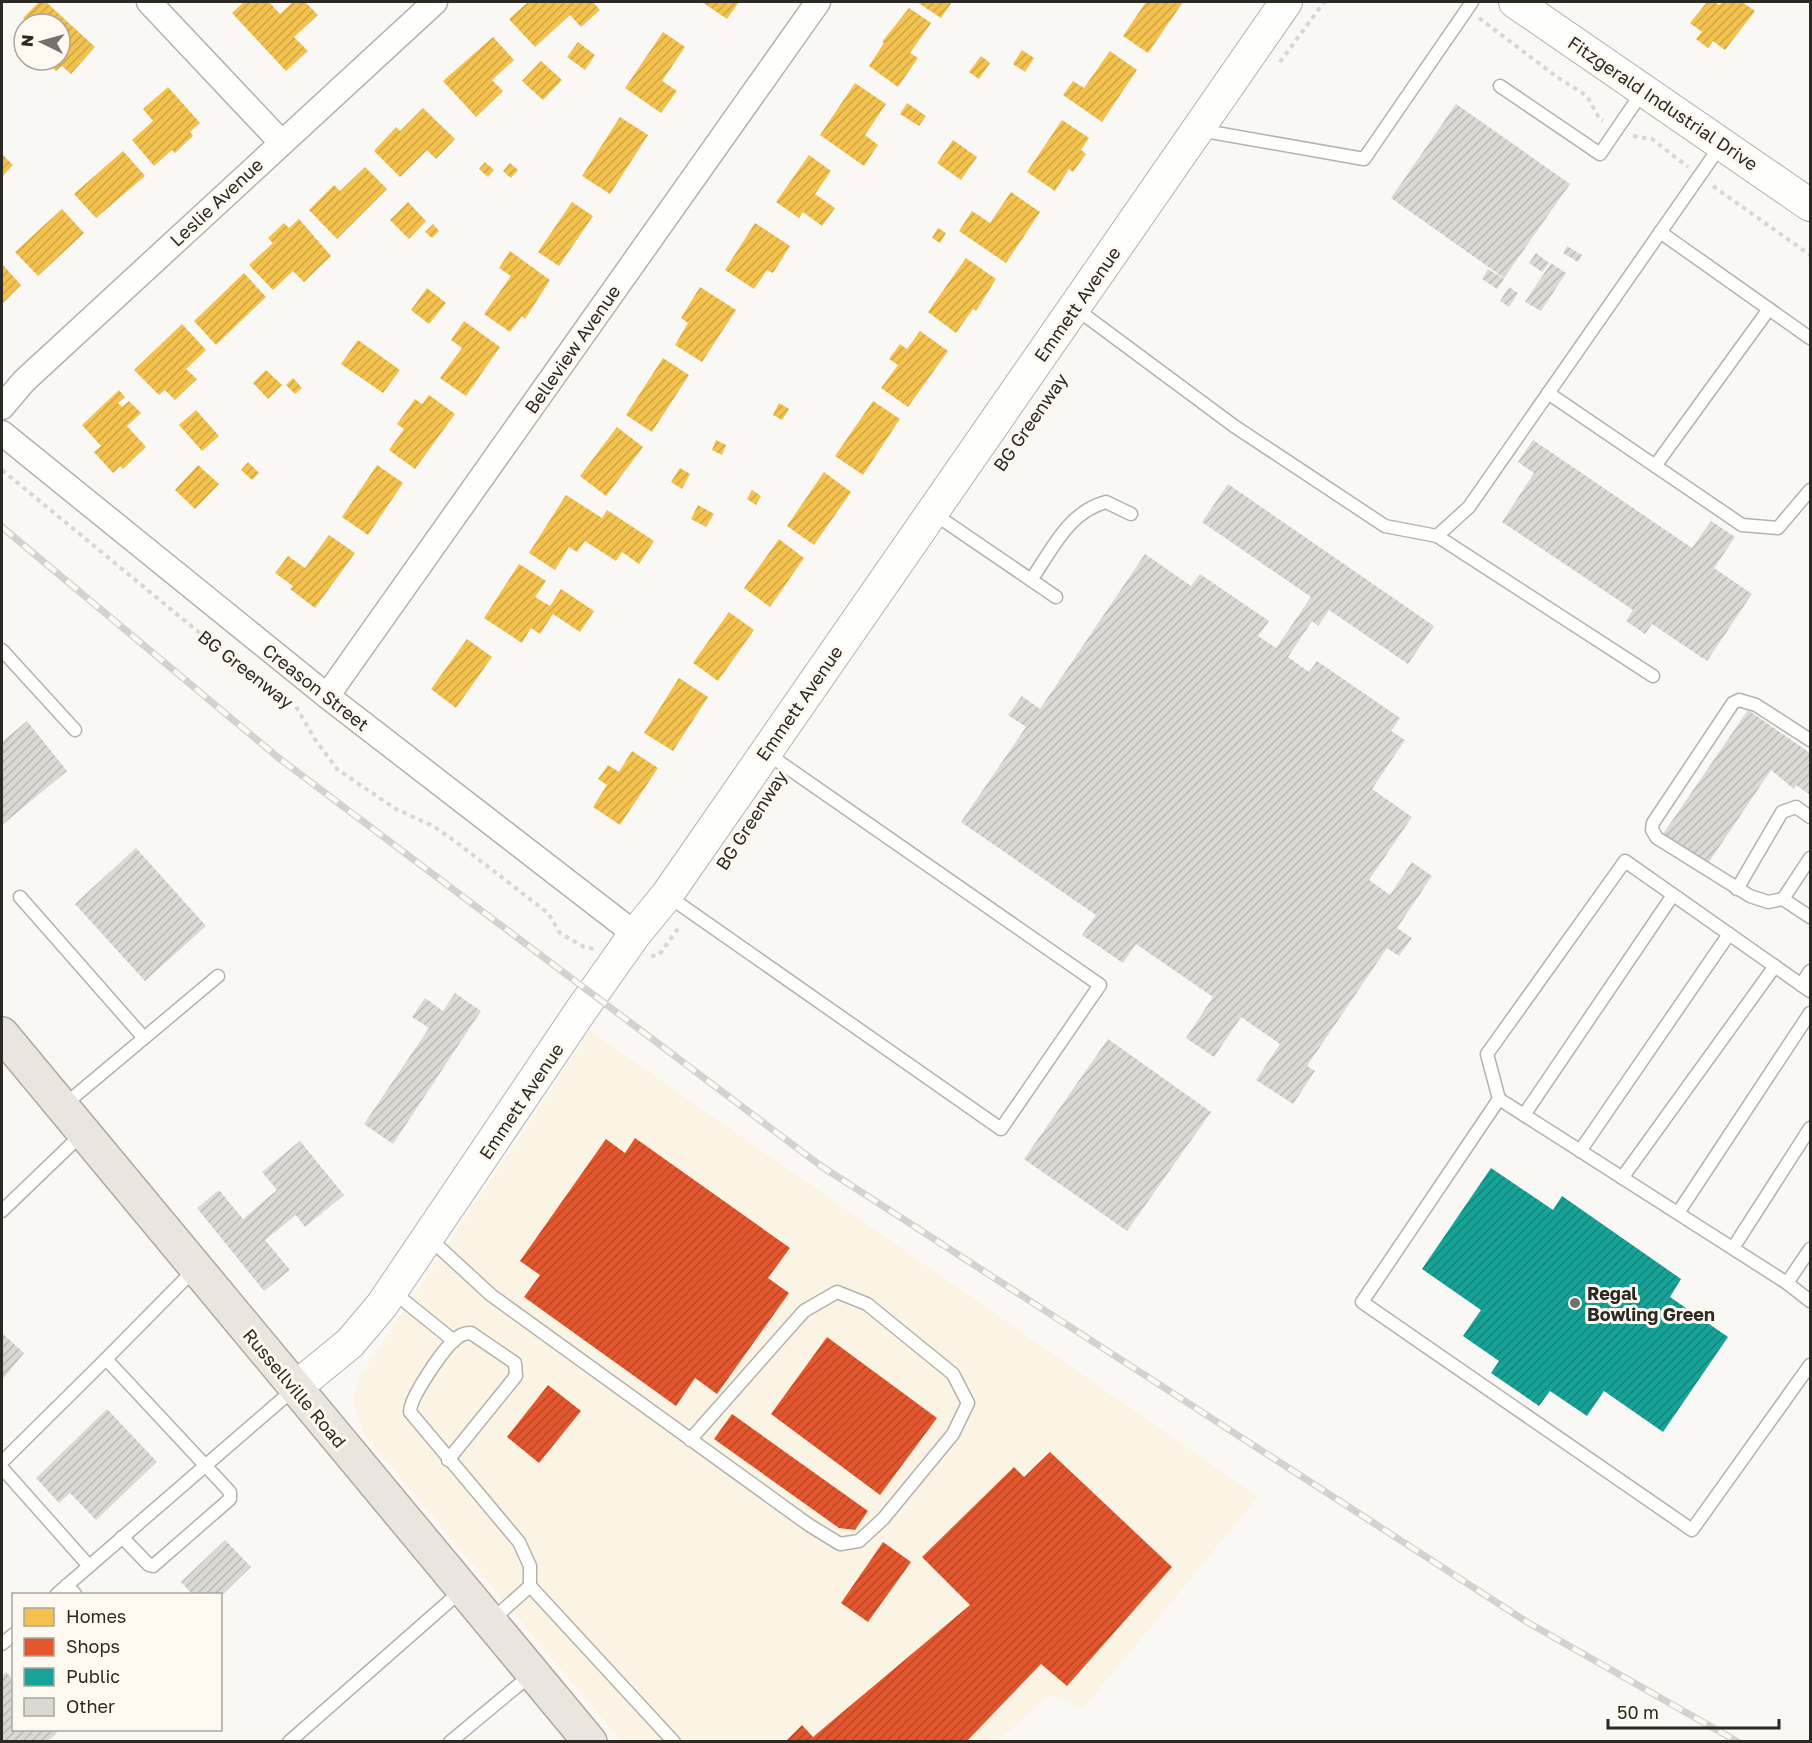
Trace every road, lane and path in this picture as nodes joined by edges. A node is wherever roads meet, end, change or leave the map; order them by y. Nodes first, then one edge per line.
1 (149, 2) edge
2 (435, 2) edge
3 (818, 2) edge
4 (1286, 2) edge
5 (1324, 2) edge
6 (1472, 2) edge
7 (1515, 2) edge
8 (1277, 66) dead end
9 (1500, 86) dead end
10 (1643, 91) junction
11 (1198, 129) junction
12 (281, 142) junction
13 (1722, 144) junction
14 (1810, 205) edge
15 (1660, 232) junction
16 (1075, 308) junction
17 (1769, 309) junction
18 (1810, 338) edge
19 (1548, 393) junction
20 (2, 407) edge
21 (2, 433) edge
22 (1655, 466) junction
23 (2, 470) edge
24 (1810, 490) edge
25 (932, 513) junction
26 (1131, 514) dead end
27 (1437, 536) junction
28 (1031, 580) junction
29 (1056, 597) dead end
30 (2, 650) edge
31 (1653, 676) dead end
32 (327, 696) junction
33 (75, 730) dead end
34 (1810, 740) edge
35 (765, 752) junction
36 (1810, 817) edge
37 (1810, 858) edge
38 (1737, 889) junction
39 (1673, 895) junction
40 (20, 897) dead end
41 (1783, 898) junction
42 (679, 903) junction
43 (1810, 918) edge
44 (1729, 934) junction
45 (628, 944) junction
46 (1775, 966) junction
47 (1810, 971) edge
48 (218, 976) dead end
49 (1806, 988) edge
50 (1810, 1013) edge
51 (2, 1034) edge
52 (144, 1038) junction
53 (1499, 1099) junction
54 (62, 1107) junction
55 (1524, 1115) junction
56 (1810, 1128) edge
57 (83, 1132) junction
58 (1580, 1151) junction
59 (1622, 1178) junction
60 (2, 1211) edge
61 (1678, 1213) junction
62 (429, 1237) junction
63 (1733, 1248) junction
64 (1810, 1249) edge
65 (196, 1268) junction
66 (1787, 1283) junction
67 (392, 1291) junction
68 (1810, 1301) edge
69 (454, 1341) junction
70 (106, 1359) junction
71 (1810, 1365) edge
72 (295, 1388) junction
73 (690, 1440) junction
74 (448, 1460) junction
75 (2, 1462) edge
76 (204, 1464) junction
77 (2, 1468) edge
78 (122, 1537) junction
79 (89, 1566) junction
80 (530, 1586) junction
81 (463, 1589) junction
82 (71, 1590) edge
83 (490, 1622) junction
84 (533, 1673) junction
85 (289, 1742) edge
86 (450, 1742) edge
87 (590, 1742) edge
88 (674, 1742) edge

1 - 12 street
2 - 12 street, Leslie Avenue
3 - 32 street, Belleview Avenue
4 - 11 street, Emmett Avenue
5 - 8 path
6 - 11 lane
7 - 10 street, Fitzgerald Industrial Drive
9 - 10 lane
10 - 13 street, Fitzgerald Industrial Drive
11 - 16 street, Emmett Avenue
12 - 20 street, Leslie Avenue
13 - 14 street, Fitzgerald Industrial Drive
13 - 15 lane
15 - 17 lane
15 - 19 lane
16 - 25 street, Emmett Avenue
16 - 27 lane
17 - 18 lane
17 - 22 lane
19 - 22 lane
19 - 27 lane
21 - 32 street, Creason Street
22 - 24 lane
23 - 45 path, BG Greenway
25 - 28 lane
25 - 35 street, Emmett Avenue
26 - 28 lane
27 - 31 lane
28 - 29 lane
30 - 33 lane
32 - 45 street, Creason Street
34 - 38 lane
35 - 42 street, Emmett Avenue
35 - 42 lane
36 - 38 lane
37 - 41 lane
38 - 41 lane
39 - 44 lane
39 - 53 lane
39 - 55 lane
40 - 52 lane
41 - 43 lane
42 - 45 street, Emmett Avenue
42 - 45 path, BG Greenway
44 - 46 lane
44 - 58 lane
45 - 62 street, Emmett Avenue
46 - 49 lane
46 - 59 lane
47 - 49 lane
48 - 52 lane
50 - 61 lane
51 - 54 main road, Russellville Road
52 - 54 lane
53 - 55 lane
53 - 71 lane
54 - 57 main road, Russellville Road
55 - 58 lane
56 - 63 lane
57 - 60 lane
57 - 65 main road, Russellville Road
58 - 59 lane
59 - 61 lane
61 - 63 lane
62 - 67 street, Emmett Avenue
62 - 73 lane
63 - 66 lane
64 - 66 lane
65 - 70 lane
65 - 72 main road, Russellville Road
66 - 68 lane
67 - 69 lane
67 - 72 street, Emmett Avenue
69 - 74 lane
69 - 74 lane
70 - 75 lane
70 - 76 lane
72 - 76 lane
72 - 81 main road, Russellville Road
73 - 73 lane
74 - 80 lane
76 - 78 lane
76 - 78 lane
77 - 79 lane
78 - 79 lane
79 - 82 lane
80 - 83 lane
80 - 88 lane
81 - 83 main road, Russellville Road
81 - 85 lane
83 - 84 main road, Russellville Road
84 - 86 lane
84 - 87 main road, Russellville Road

